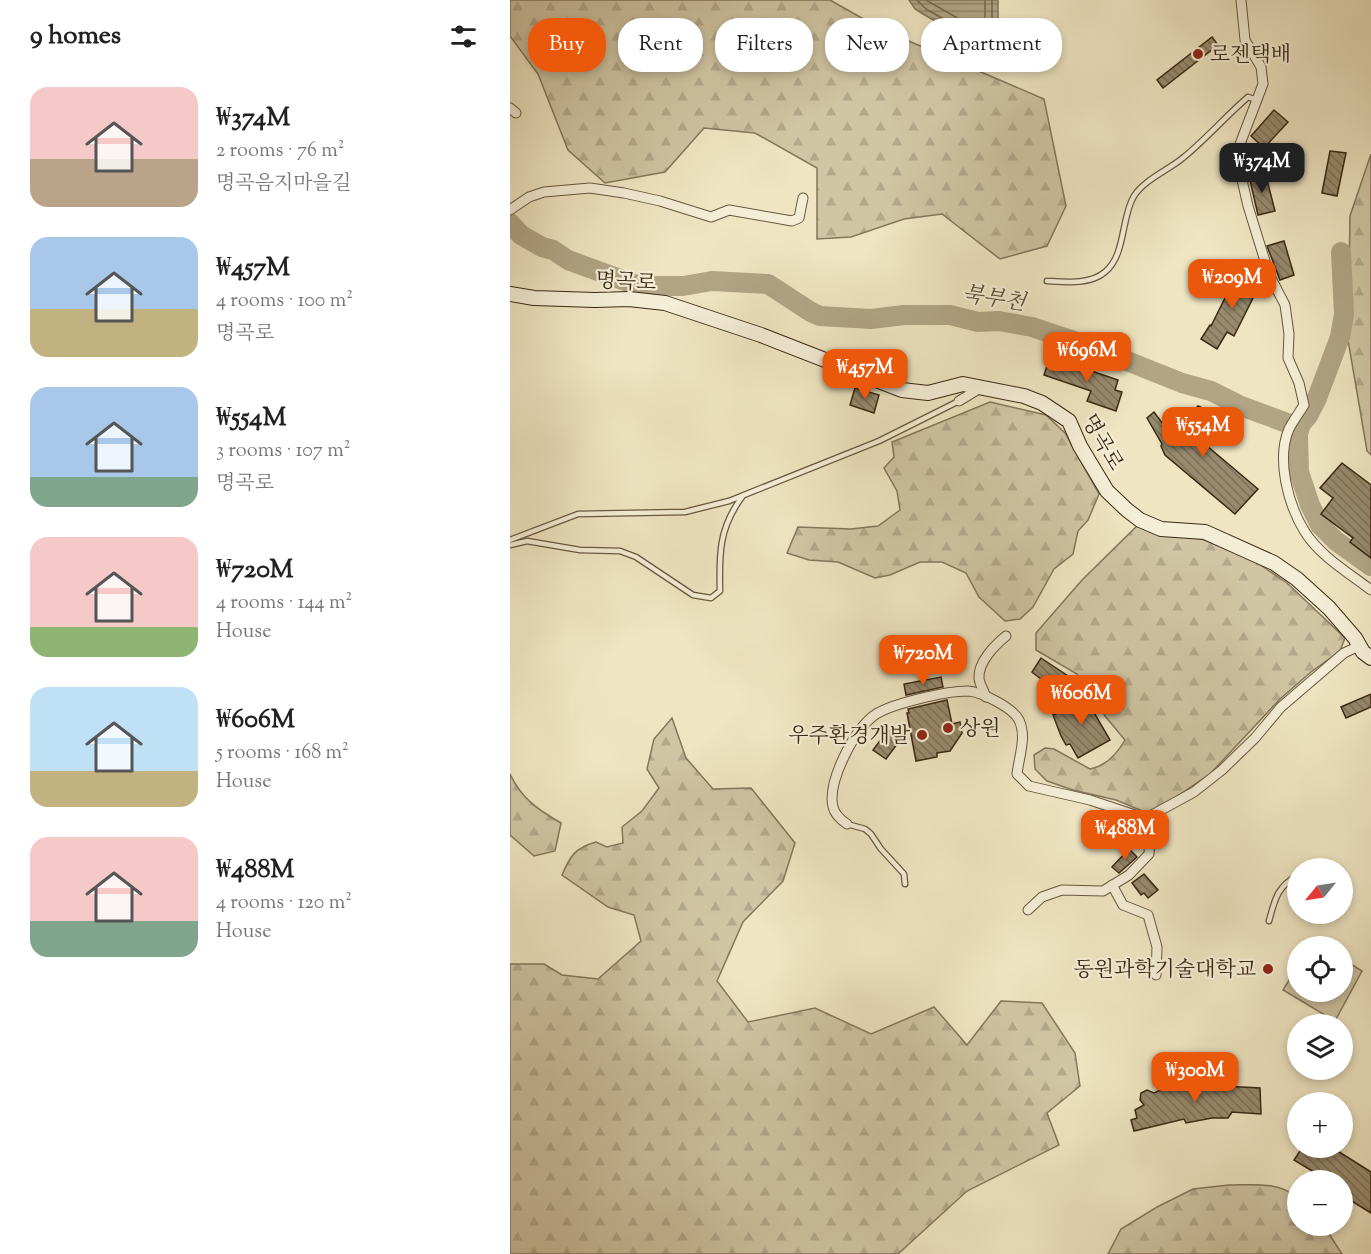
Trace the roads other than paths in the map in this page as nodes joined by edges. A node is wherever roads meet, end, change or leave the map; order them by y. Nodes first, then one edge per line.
1 (1241, 0) edge
2 (1257, 100) junction
3 (803, 198) dead end
4 (510, 209) edge
5 (1047, 281) dead end
6 (510, 294) edge
7 (982, 387) junction
8 (959, 400) joint
9 (743, 495) junction
10 (510, 540) edge
11 (510, 545) edge
12 (1371, 590) edge
13 (1006, 636) dead end
14 (1359, 646) junction
15 (1371, 658) edge
16 (986, 697) junction
17 (847, 824) joint
18 (1143, 824) junction
19 (1287, 881) edge
20 (905, 884) dead end
21 (1112, 885) junction
22 (1028, 910) dead end
23 (1269, 921) dead end
24 (1156, 975) dead end

1 - 2 street
2 - 5 lane
2 - 12 street
3 - 4 street
6 - 7 main road, 명곡로
7 - 8 street
7 - 14 main road, 명곡로
8 - 9 lane
9 - 10 lane
9 - 11 lane
13 - 16 street
14 - 15 main road, 명곡로
14 - 18 street
16 - 17 street
16 - 18 street
17 - 20 lane
18 - 21 street
19 - 23 lane
21 - 22 street
21 - 24 street

